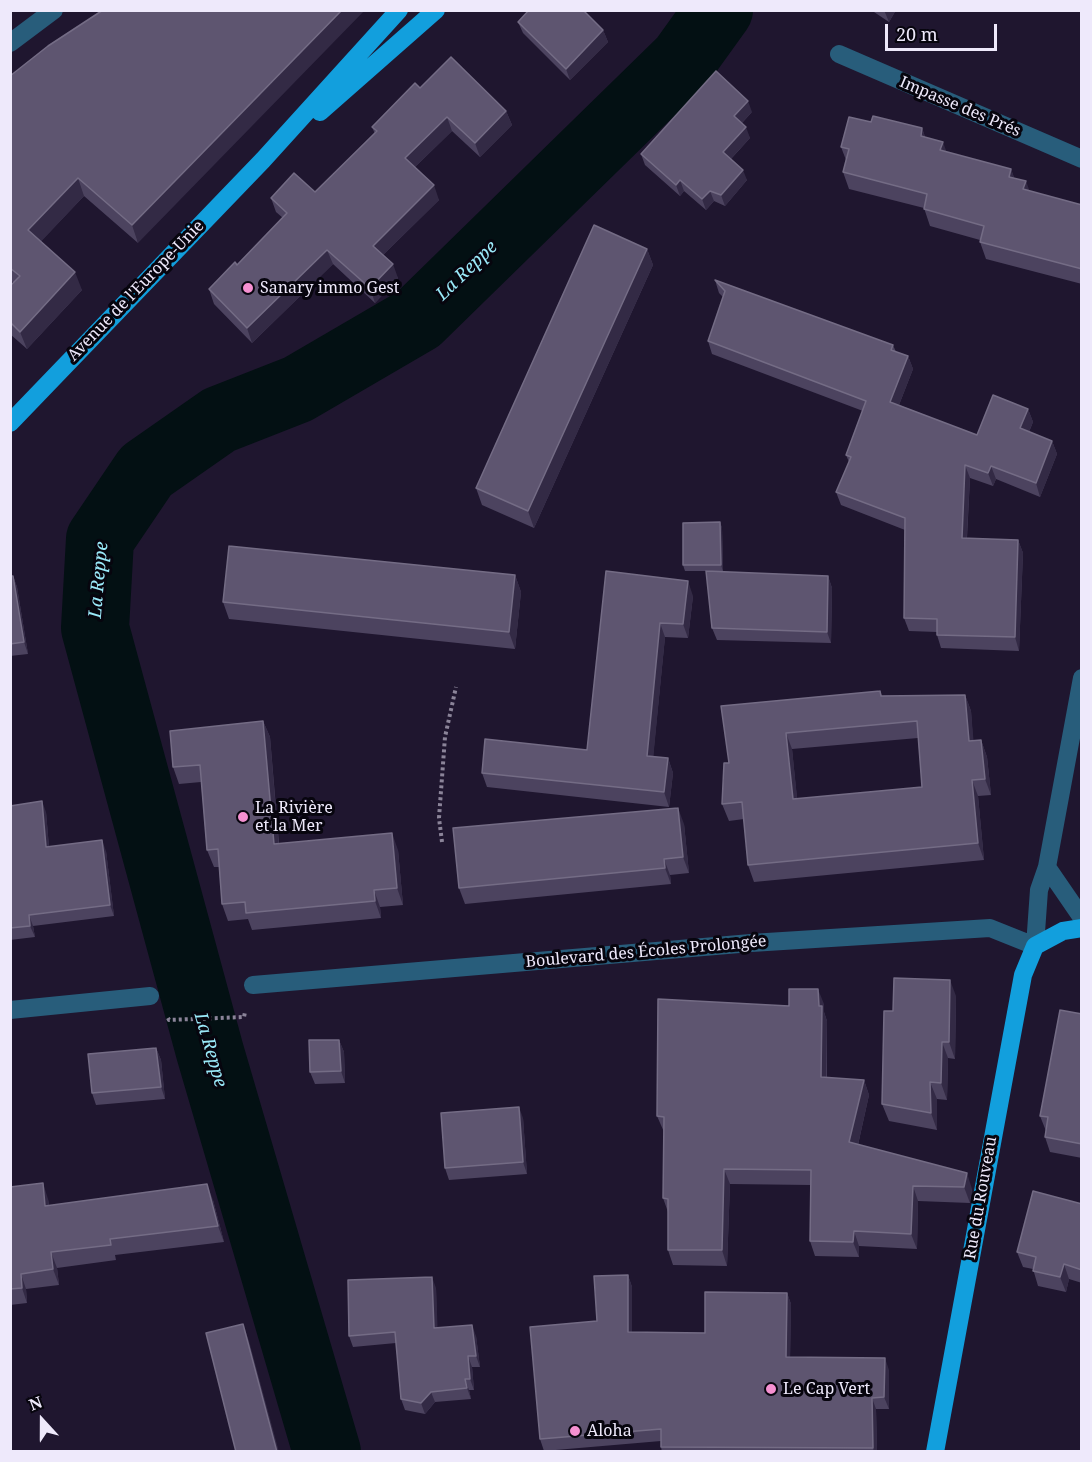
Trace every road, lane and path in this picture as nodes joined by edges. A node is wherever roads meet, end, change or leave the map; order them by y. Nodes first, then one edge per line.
1 (54, 10) edge
2 (399, 10) edge
3 (436, 10) edge
4 (10, 43) edge
5 (839, 54) dead end
6 (263, 159) junction
7 (1082, 159) edge
8 (10, 423) edge
9 (1082, 678) edge
10 (456, 687) dead end
11 (442, 842) dead end
12 (1047, 867) junction
13 (1082, 918) edge
14 (1082, 928) edge
15 (1035, 946) junction
16 (253, 985) dead end
17 (150, 996) dead end
18 (10, 1010) edge
19 (244, 1017) dead end
20 (169, 1020) dead end
21 (935, 1452) edge

1 - 4 street
2 - 6 main road, Avenue de l'Europe-Unie
3 - 6 main road, Avenue de l'Europe-Unie
5 - 7 street, Impasse des Prés
6 - 8 main road, Avenue de l'Europe-Unie
9 - 12 street
10 - 11 path
12 - 13 street
12 - 15 street
14 - 15 main road
15 - 16 street, Boulevard des Écoles Prolongée
15 - 21 main road, Rue du Rouveau
17 - 18 street
19 - 20 path

